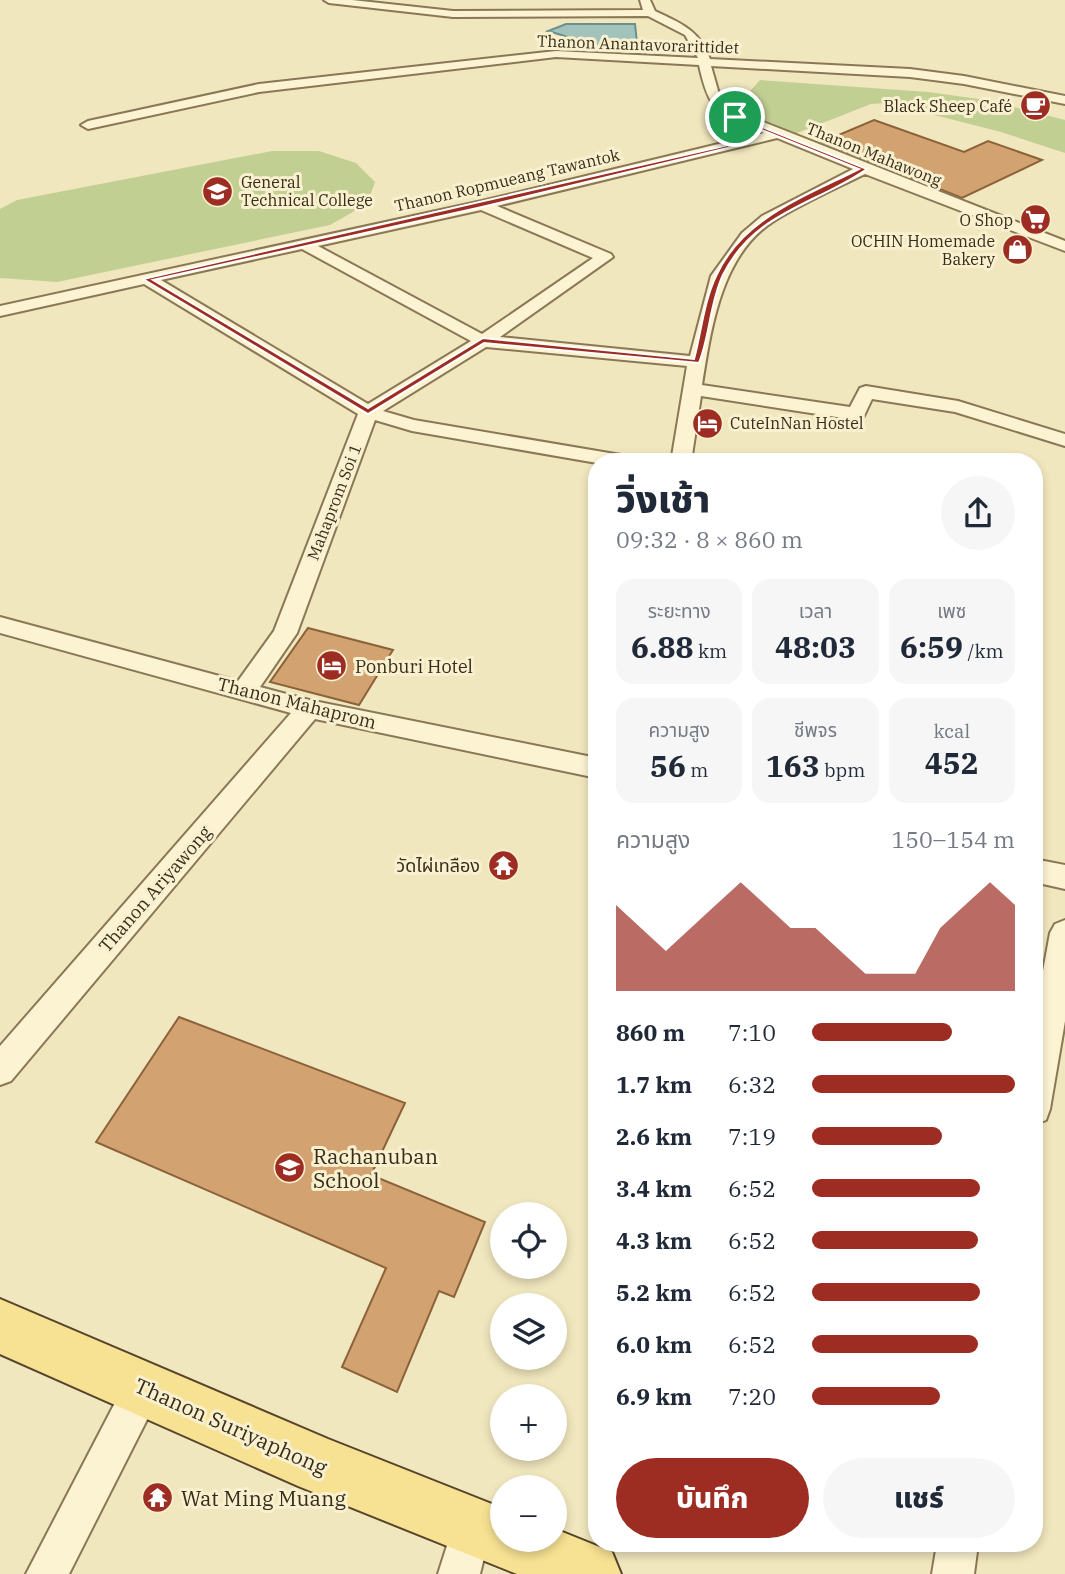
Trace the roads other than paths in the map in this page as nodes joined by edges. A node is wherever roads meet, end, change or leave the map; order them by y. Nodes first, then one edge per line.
1 (329, 0) edge
2 (645, 0) edge
3 (650, 13) junction
4 (704, 61) junction
5 (1065, 100) edge
6 (735, 117) junction
7 (88, 125) dead end
8 (775, 134) junction
9 (730, 146) junction
10 (864, 169) junction
11 (482, 205) junction
12 (304, 244) junction
13 (1065, 246) edge
14 (605, 257) joint
15 (147, 279) junction
16 (0, 311) edge
17 (483, 341) junction
18 (697, 362) junction
19 (693, 389) junction
20 (368, 412) junction
21 (1063, 437) edge
22 (682, 453) edge
23 (588, 455) edge
24 (0, 625) edge
25 (244, 691) junction
26 (309, 709) junction
27 (588, 766) edge
28 (1043, 872) edge
29 (1065, 877) edge
30 (1065, 933) edge
31 (1043, 1058) edge
32 (0, 1070) edge
33 (0, 1326) edge
34 (144, 1388) junction
35 (485, 1544) edge
36 (957, 1552) edge
37 (47, 1574) edge
38 (590, 1574) edge
39 (953, 1574) edge

1 - 3 street
2 - 3 street
3 - 4 street, Thanon Mahawong
4 - 5 street, Thanon Anantavorarittidet
4 - 6 street, Thanon Mahawong
4 - 7 street, Thanon Anantavorarittidet
6 - 8 street, Thanon Mahawong
6 - 9 street
8 - 9 street, Thanon Ropmueang Tawantok
8 - 10 street, Thanon Mahawong
9 - 11 street, Thanon Ropmueang Tawantok
10 - 13 street, Thanon Mahawong
10 - 18 street
11 - 12 street, Thanon Ropmueang Tawantok
11 - 14 street
12 - 15 street, Thanon Ropmueang Tawantok
12 - 17 street
14 - 17 street
15 - 16 street, Thanon Ropmueang Tawantok
15 - 20 street
17 - 18 street
17 - 20 street
18 - 19 street
19 - 21 street
19 - 22 street
20 - 23 street
20 - 25 street, Mahaprom Soi 1
24 - 25 street, Thanon Mahaprom
25 - 26 street, Thanon Mahaprom
26 - 27 street, Thanon Mahaprom
26 - 32 street, Thanon Ariyawong
28 - 29 street
30 - 31 street
33 - 34 main road, Thanon Suriyaphong
34 - 35 main road, Thanon Suriyaphong
34 - 37 street
35 - 38 main road, Thanon Suriyaphong
36 - 39 street

